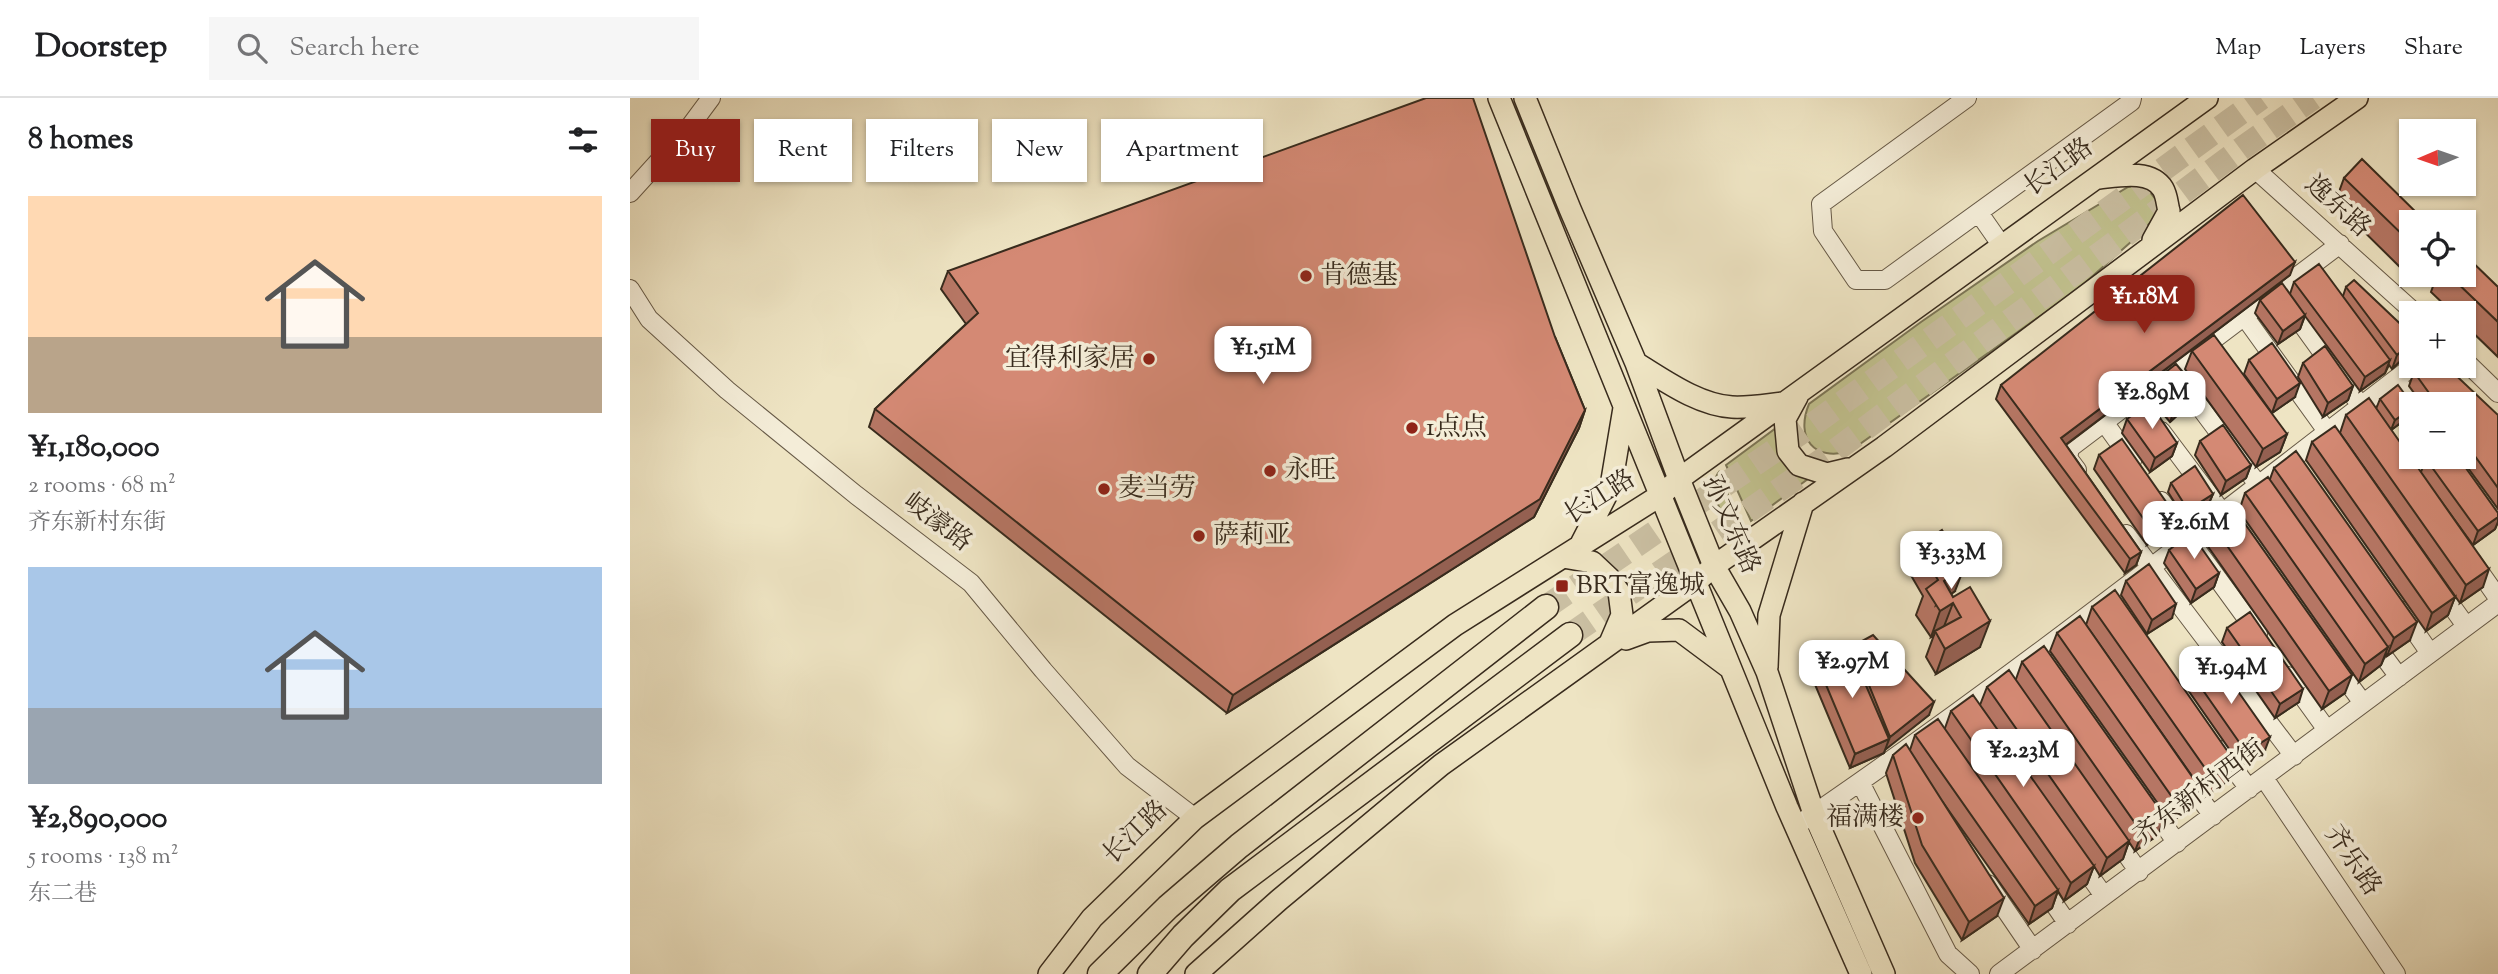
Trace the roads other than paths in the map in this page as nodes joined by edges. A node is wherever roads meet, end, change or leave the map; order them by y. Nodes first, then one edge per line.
1 (711, 98) edge
2 (1499, 98) edge
3 (1967, 98) edge
4 (2132, 98) edge
5 (2357, 98) edge
6 (2203, 99) edge
7 (1529, 101) edge
8 (2255, 169) junction
9 (2096, 179) junction
10 (630, 193) edge
11 (1979, 213) junction
12 (2340, 244) junction
13 (2002, 246) junction
14 (2146, 251) junction
15 (630, 289) edge
16 (2278, 291) junction
17 (2402, 301) edge
18 (2245, 316) junction
19 (1636, 363) junction
20 (2173, 370) junction
21 (2476, 372) edge
22 (2399, 377) edge
23 (2396, 379) junction
24 (2405, 392) edge
25 (2498, 393) edge
26 (1792, 396) junction
27 (1624, 406) junction
28 (2360, 406) junction
29 (2145, 408) junction
30 (2104, 422) junction
31 (2376, 429) edge
32 (2327, 432) junction
33 (2343, 453) edge
34 (1854, 468) junction
35 (1679, 479) junction
36 (2084, 480) edge
37 (2258, 484) junction
38 (1661, 495) junction
39 (1804, 503) junction
40 (2274, 506) edge
41 (2223, 513) junction
42 (2117, 523) edge
43 (2239, 536) edge
44 (2188, 538) junction
45 (2458, 542) edge
46 (1571, 552) junction
47 (1714, 566) junction
48 (2150, 566) junction
49 (2428, 572) edge
50 (1696, 582) junction
51 (2392, 599) edge
52 (2498, 600) edge
53 (1546, 607) tunnel mouth
54 (2360, 624) edge
55 (2466, 626) junction
56 (1570, 635) tunnel mouth
57 (1610, 643) junction
58 (2322, 648) edge
59 (2430, 653) junction
60 (1731, 668) junction
61 (1767, 672) junction
62 (2399, 677) junction
63 (2363, 703) junction
64 (2328, 730) junction
65 (2208, 733) edge
66 (2294, 756) junction
67 (2172, 760) edge
68 (1860, 782) junction
69 (2257, 783) junction
70 (2136, 787) edge
71 (1814, 814) junction
72 (2213, 816) junction
73 (1195, 818) junction
74 (1796, 826) junction
75 (2107, 826) edge
76 (2064, 839) edge
77 (2177, 843) junction
78 (2028, 866) edge
79 (1978, 869) edge
80 (2138, 872) junction
81 (2105, 896) junction
82 (2068, 924) junction
83 (2033, 950) junction
84 (1948, 954) junction
85 (1049, 974) edge
86 (1100, 974) edge
87 (1150, 974) edge
88 (1196, 974) edge
89 (1861, 974) edge
90 (1884, 974) edge
91 (1954, 974) edge
92 (1970, 974) edge
93 (1999, 974) edge
94 (2396, 974) edge

1 - 10 street
2 - 27 main road, 孙文东路
3 - 11 street
4 - 11 street
5 - 8 main road
6 - 9 main road, 长江路
7 - 19 main road, 孙文东路
8 - 12 street, 逸东路
8 - 14 main road
9 - 13 main road, 长江路
9 - 14 main road
11 - 13 street
12 - 16 street
12 - 17 street, 逸东路
13 - 26 main road, 长江路
14 - 34 main road
15 - 73 street, 岐濠路
16 - 18 street
16 - 28 street
18 - 20 street
18 - 32 street
19 - 26 main road
19 - 35 main road, 孙文东路
20 - 29 street
20 - 37 street
21 - 25 street
22 - 23 street
23 - 24 street
23 - 28 street
26 - 34 main road
26 - 35 main road, 长江路
27 - 38 main road, 孙文东路
27 - 46 main road
28 - 31 street
28 - 32 street
29 - 30 street
29 - 41 street
30 - 36 street
30 - 44 street
32 - 33 street
32 - 37 street
34 - 39 main road
35 - 38 main road, 长江路
35 - 47 main road, 孙文东路
37 - 40 street
37 - 41 street
38 - 46 main road, 长江路
38 - 50 main road, 孙文东路
39 - 47 main road
39 - 61 main road
41 - 43 street
41 - 44 street
42 - 48 street
44 - 48 street
44 - 64 street
45 - 52 street
46 - 57 main road
46 - 73 main road, 长江路
47 - 50 main road
47 - 61 main road, 孙文东路
48 - 66 street
48 - 68 street
49 - 55 street
50 - 57 main road
50 - 60 main road, 孙文东路
51 - 59 street
52 - 55 street, 齐东新村西街
53 - 86 highway
54 - 62 street
55 - 59 street, 齐东新村西街
56 - 87 highway
57 - 60 main road
57 - 88 main road
58 - 63 street
59 - 62 street, 齐东新村西街
60 - 74 main road, 孙文东路
61 - 71 main road, 孙文东路
62 - 63 street, 齐东新村西街
63 - 64 street, 齐东新村西街
64 - 66 street, 齐东新村西街
65 - 69 street, 齐乐路
66 - 69 street, 齐东新村西街
67 - 72 street
68 - 71 street
68 - 84 street
69 - 72 street, 齐东新村西街
69 - 94 street, 齐乐路
70 - 77 street
71 - 74 street
71 - 90 main road, 孙文东路
72 - 77 street, 齐东新村西街
73 - 85 main road, 长江路
74 - 89 main road, 孙文东路
75 - 80 street
76 - 81 street
77 - 80 street, 齐东新村西街
78 - 82 street
79 - 83 street
80 - 81 street, 齐东新村西街
81 - 82 street, 齐东新村西街
82 - 83 street, 齐东新村西街
83 - 93 street, 齐东新村西街
84 - 91 street
84 - 92 street

